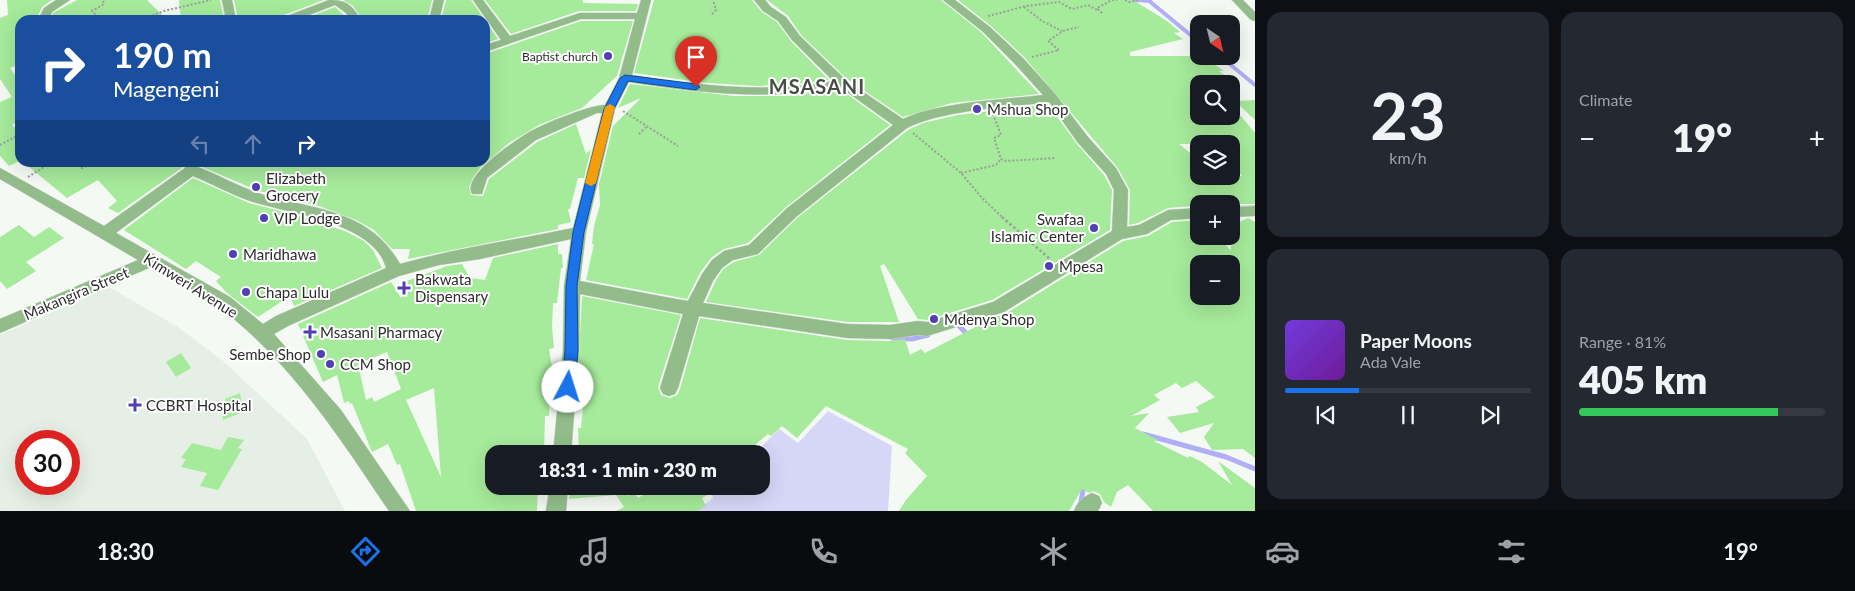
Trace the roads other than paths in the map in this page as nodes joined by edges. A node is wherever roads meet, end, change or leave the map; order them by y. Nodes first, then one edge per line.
1 (65, 0) edge
2 (227, 0) edge
3 (439, 0) edge
4 (478, 0) edge
5 (646, 0) edge
6 (759, 0) edge
7 (948, 0) edge
8 (1237, 0) edge
9 (336, 1) edge
10 (44, 15) edge
11 (230, 15) edge
12 (299, 15) edge
13 (353, 15) edge
14 (435, 15) edge
15 (489, 15) edge
16 (643, 16) junction
17 (490, 17) edge
18 (1255, 18) edge
19 (508, 42) junction
20 (490, 47) edge
21 (625, 78) junction
22 (842, 83) junction
23 (1052, 98) junction
24 (609, 109) junction
25 (902, 125) junction
26 (191, 167) edge
27 (194, 167) edge
28 (0, 173) edge
29 (477, 190) dead end
30 (1255, 211) edge
31 (1240, 212) edge
32 (1190, 213) edge
33 (579, 232) junction
34 (104, 234) junction
35 (1119, 234) junction
36 (153, 260) junction
37 (395, 271) junction
38 (572, 286) junction
39 (693, 308) junction
40 (0, 326) edge
41 (262, 333) junction
42 (669, 388) dead end
43 (563, 445) edge
44 (558, 495) edge
45 (400, 511) edge
46 (556, 511) edge

1 - 10 street
2 - 11 street
3 - 14 street
4 - 15 street
5 - 16 street
6 - 22 street
7 - 23 street
8 - 18 street
9 - 12 street
9 - 13 street
16 - 19 street
16 - 21 street
17 - 19 street
19 - 20 street
21 - 22 street
21 - 24 street
22 - 25 street
23 - 25 street
23 - 35 street
24 - 29 street
24 - 33 street
25 - 39 street
26 - 34 street
27 - 37 street
28 - 34 street, Kimweri Avenue
30 - 31 street
32 - 35 street
33 - 37 street
33 - 38 street
34 - 36 street, Kimweri Avenue
35 - 39 street
36 - 40 street, Makangira Street
36 - 41 street, Kimweri Avenue
37 - 41 street
38 - 39 street
38 - 43 street
39 - 42 street
41 - 45 street, Kimweri Avenue
44 - 46 street

